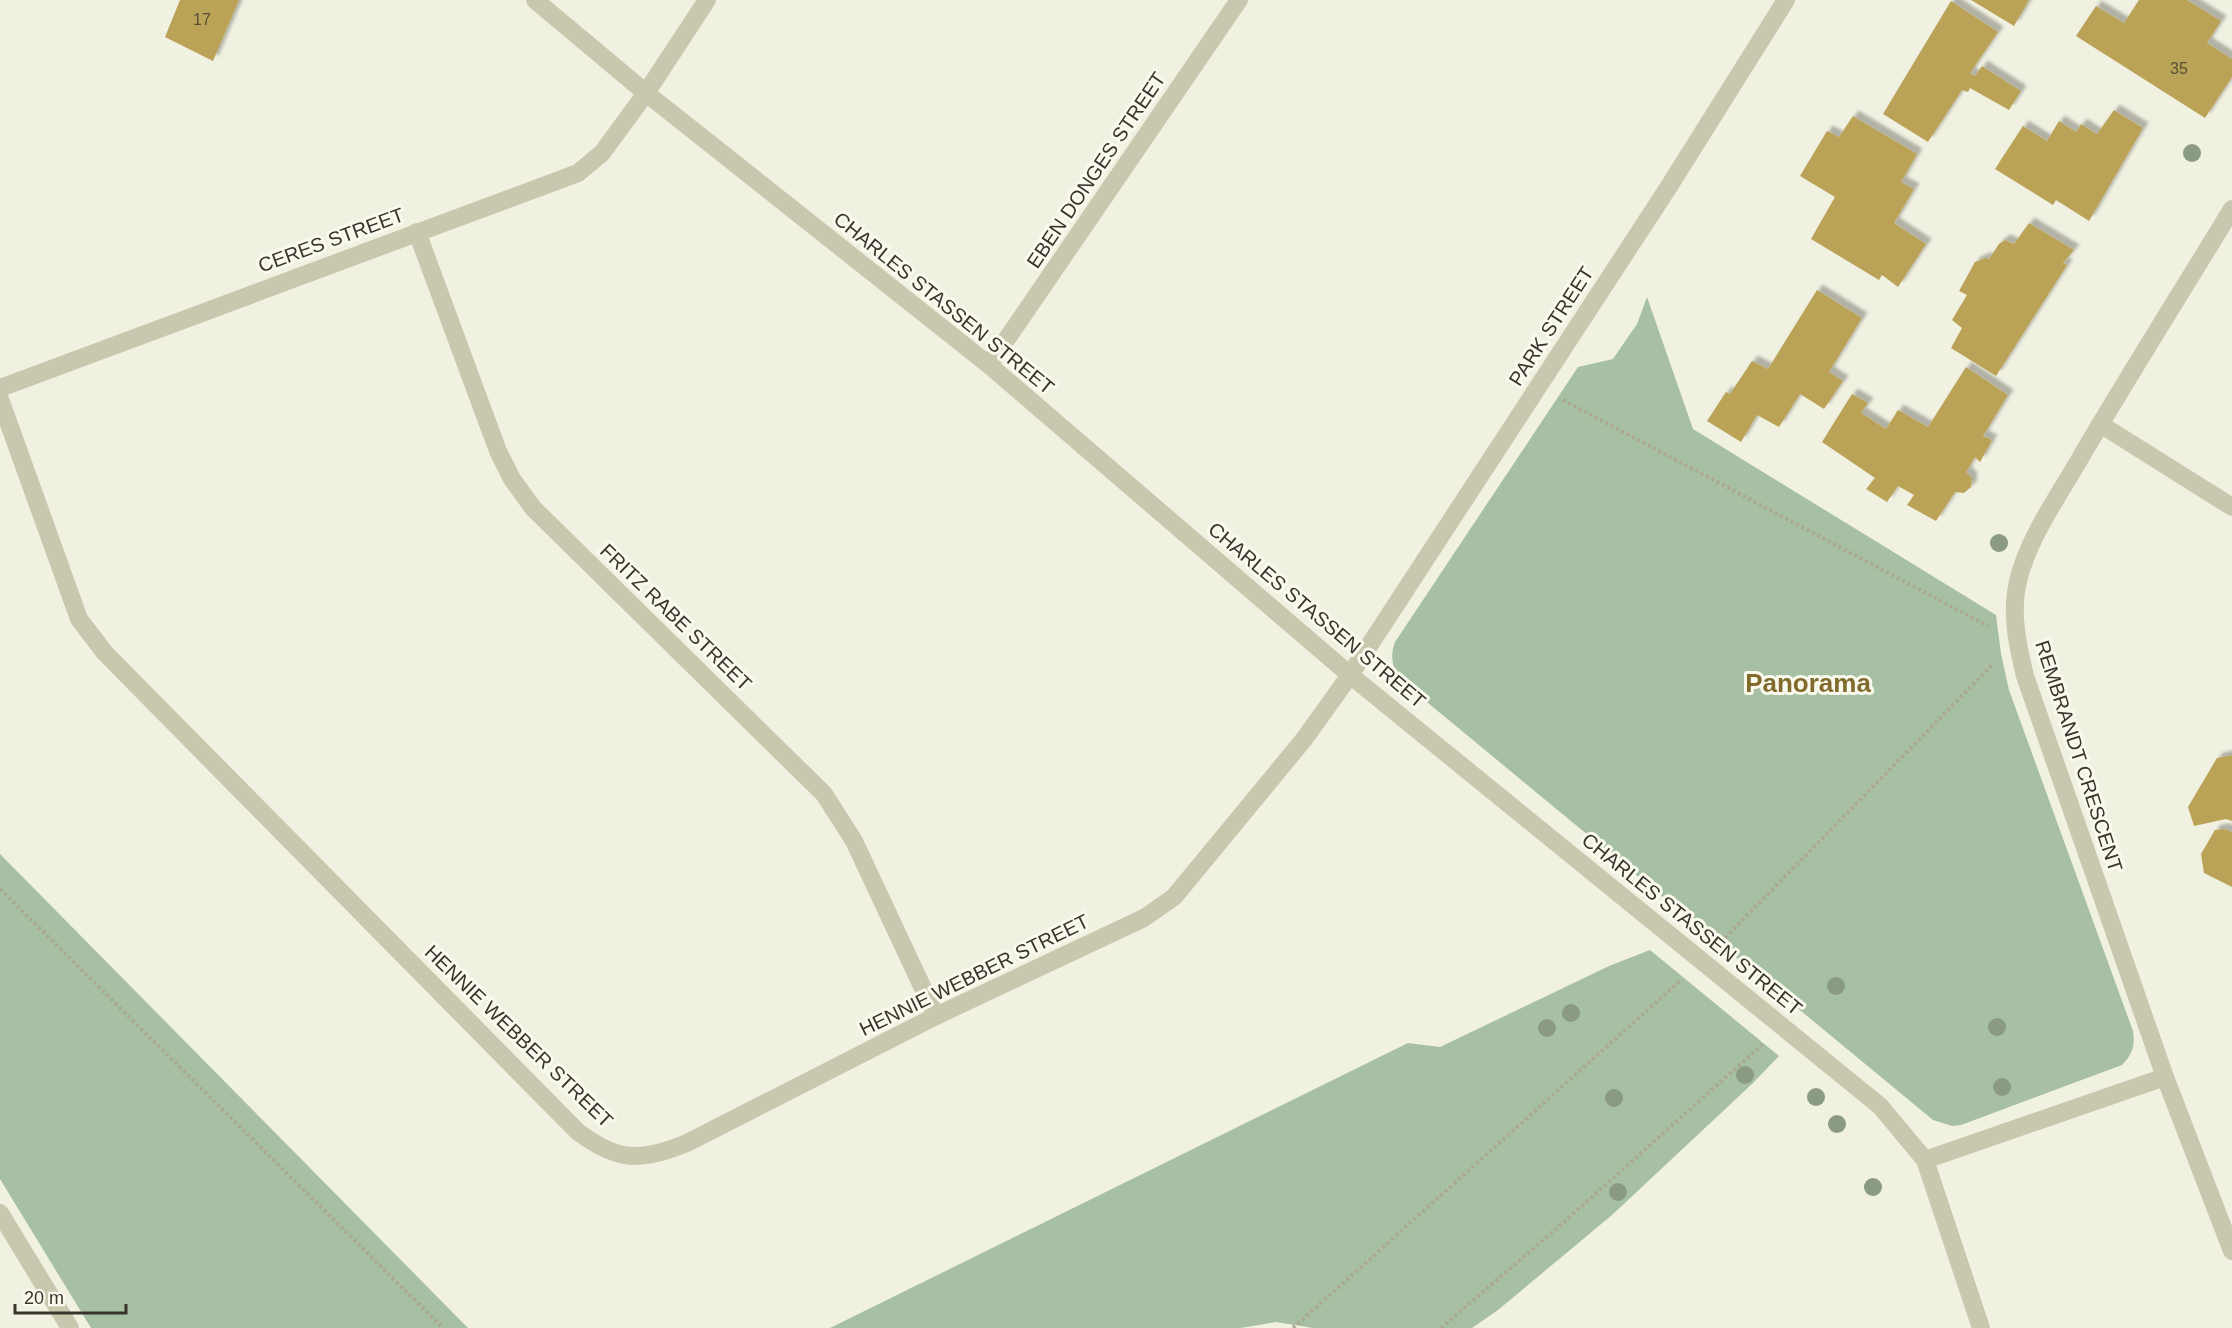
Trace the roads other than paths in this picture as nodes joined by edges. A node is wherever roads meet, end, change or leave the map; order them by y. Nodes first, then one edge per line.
1 (535, 0) edge
2 (707, 0) edge
3 (1239, 0) edge
4 (1786, 0) edge
5 (646, 93) junction
6 (2232, 209) edge
7 (417, 232) junction
8 (989, 365) junction
9 (0, 388) edge
10 (0, 399) edge
11 (2100, 424) junction
12 (2232, 507) edge
13 (1350, 675) junction
14 (936, 1016) junction
15 (2165, 1077) junction
16 (1925, 1160) junction
17 (0, 1213) edge
18 (2232, 1251) edge
19 (70, 1328) edge
20 (1982, 1328) edge

1 - 5 street, CHARLES STASSEN STREET
2 - 5 street, CERES STREET
3 - 8 street, EBEN DONGES STREET
4 - 13 street, PARK STREET
5 - 7 street, CERES STREET
5 - 8 street, CHARLES STASSEN STREET
6 - 11 street, REMBRANDT CRESCENT
7 - 9 street, CERES STREET
7 - 14 street, FRITZ RABE STREET
8 - 13 street, CHARLES STASSEN STREET
10 - 14 street, HENNIE WEBBER STREET
11 - 12 street
11 - 15 street, REMBRANDT CRESCENT
13 - 14 street, HENNIE WEBBER STREET
13 - 16 street, CHARLES STASSEN STREET
15 - 16 street
15 - 18 street, REMBRANDT CRESCENT
16 - 20 street, CHARLES STASSEN STREET
17 - 19 street

